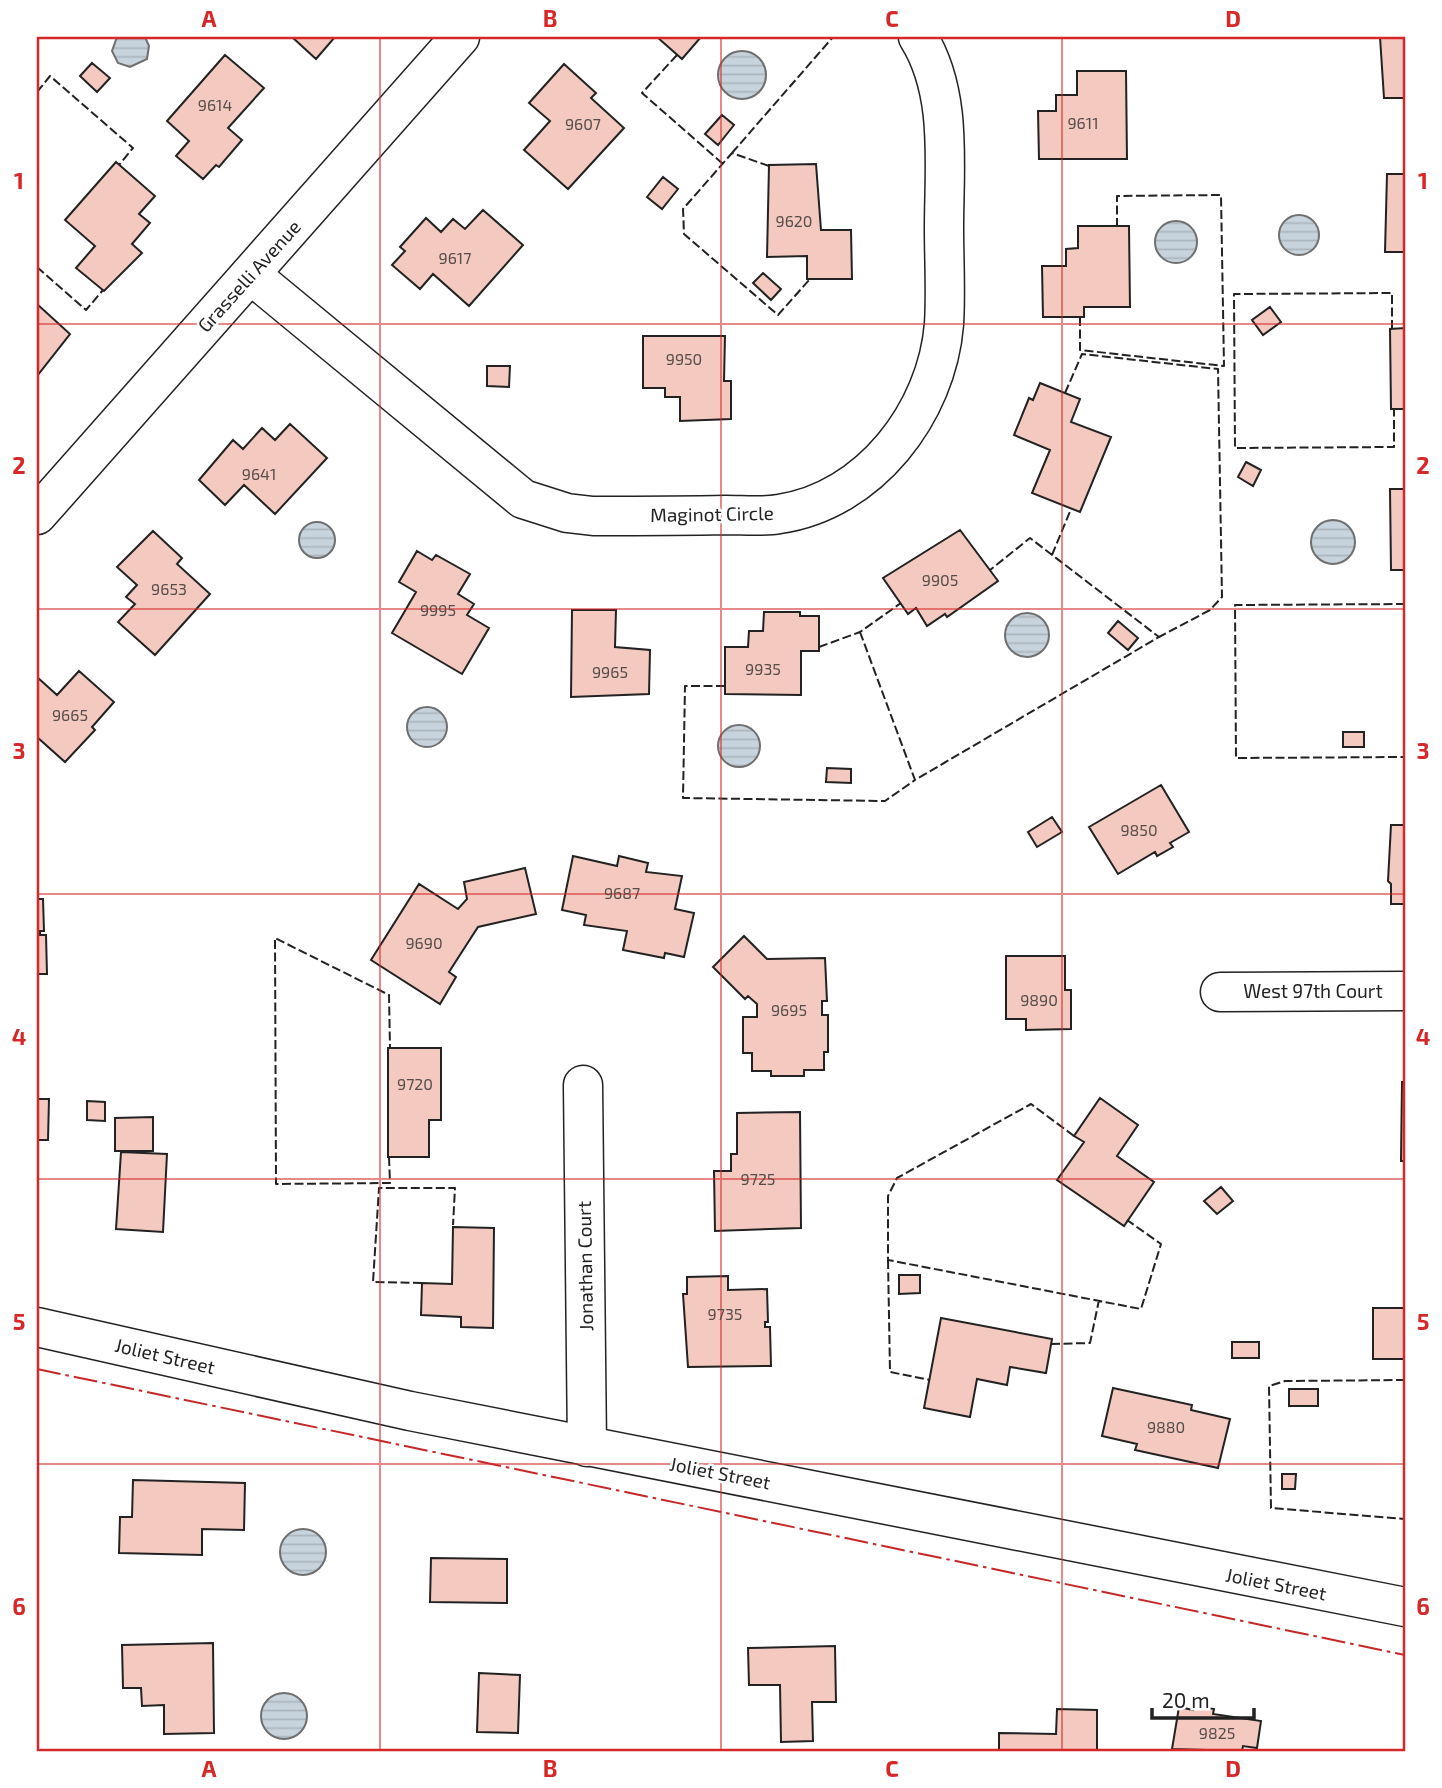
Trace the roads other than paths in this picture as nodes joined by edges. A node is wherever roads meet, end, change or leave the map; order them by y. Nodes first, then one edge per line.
1 (460, 37) edge
2 (918, 37) edge
3 (250, 274) junction
4 (37, 515) edge
5 (1405, 991) edge
6 (1220, 992) dead end
7 (583, 1085) dead end
8 (37, 1327) edge
9 (587, 1447) junction
10 (1405, 1608) edge

1 - 3 street, Grasselli Avenue
2 - 3 street, Maginot Circle
3 - 4 street, Grasselli Avenue
5 - 6 street, West 97th Court
7 - 9 street, Jonathan Court
8 - 9 street, Joliet Street
9 - 10 street, Joliet Street

